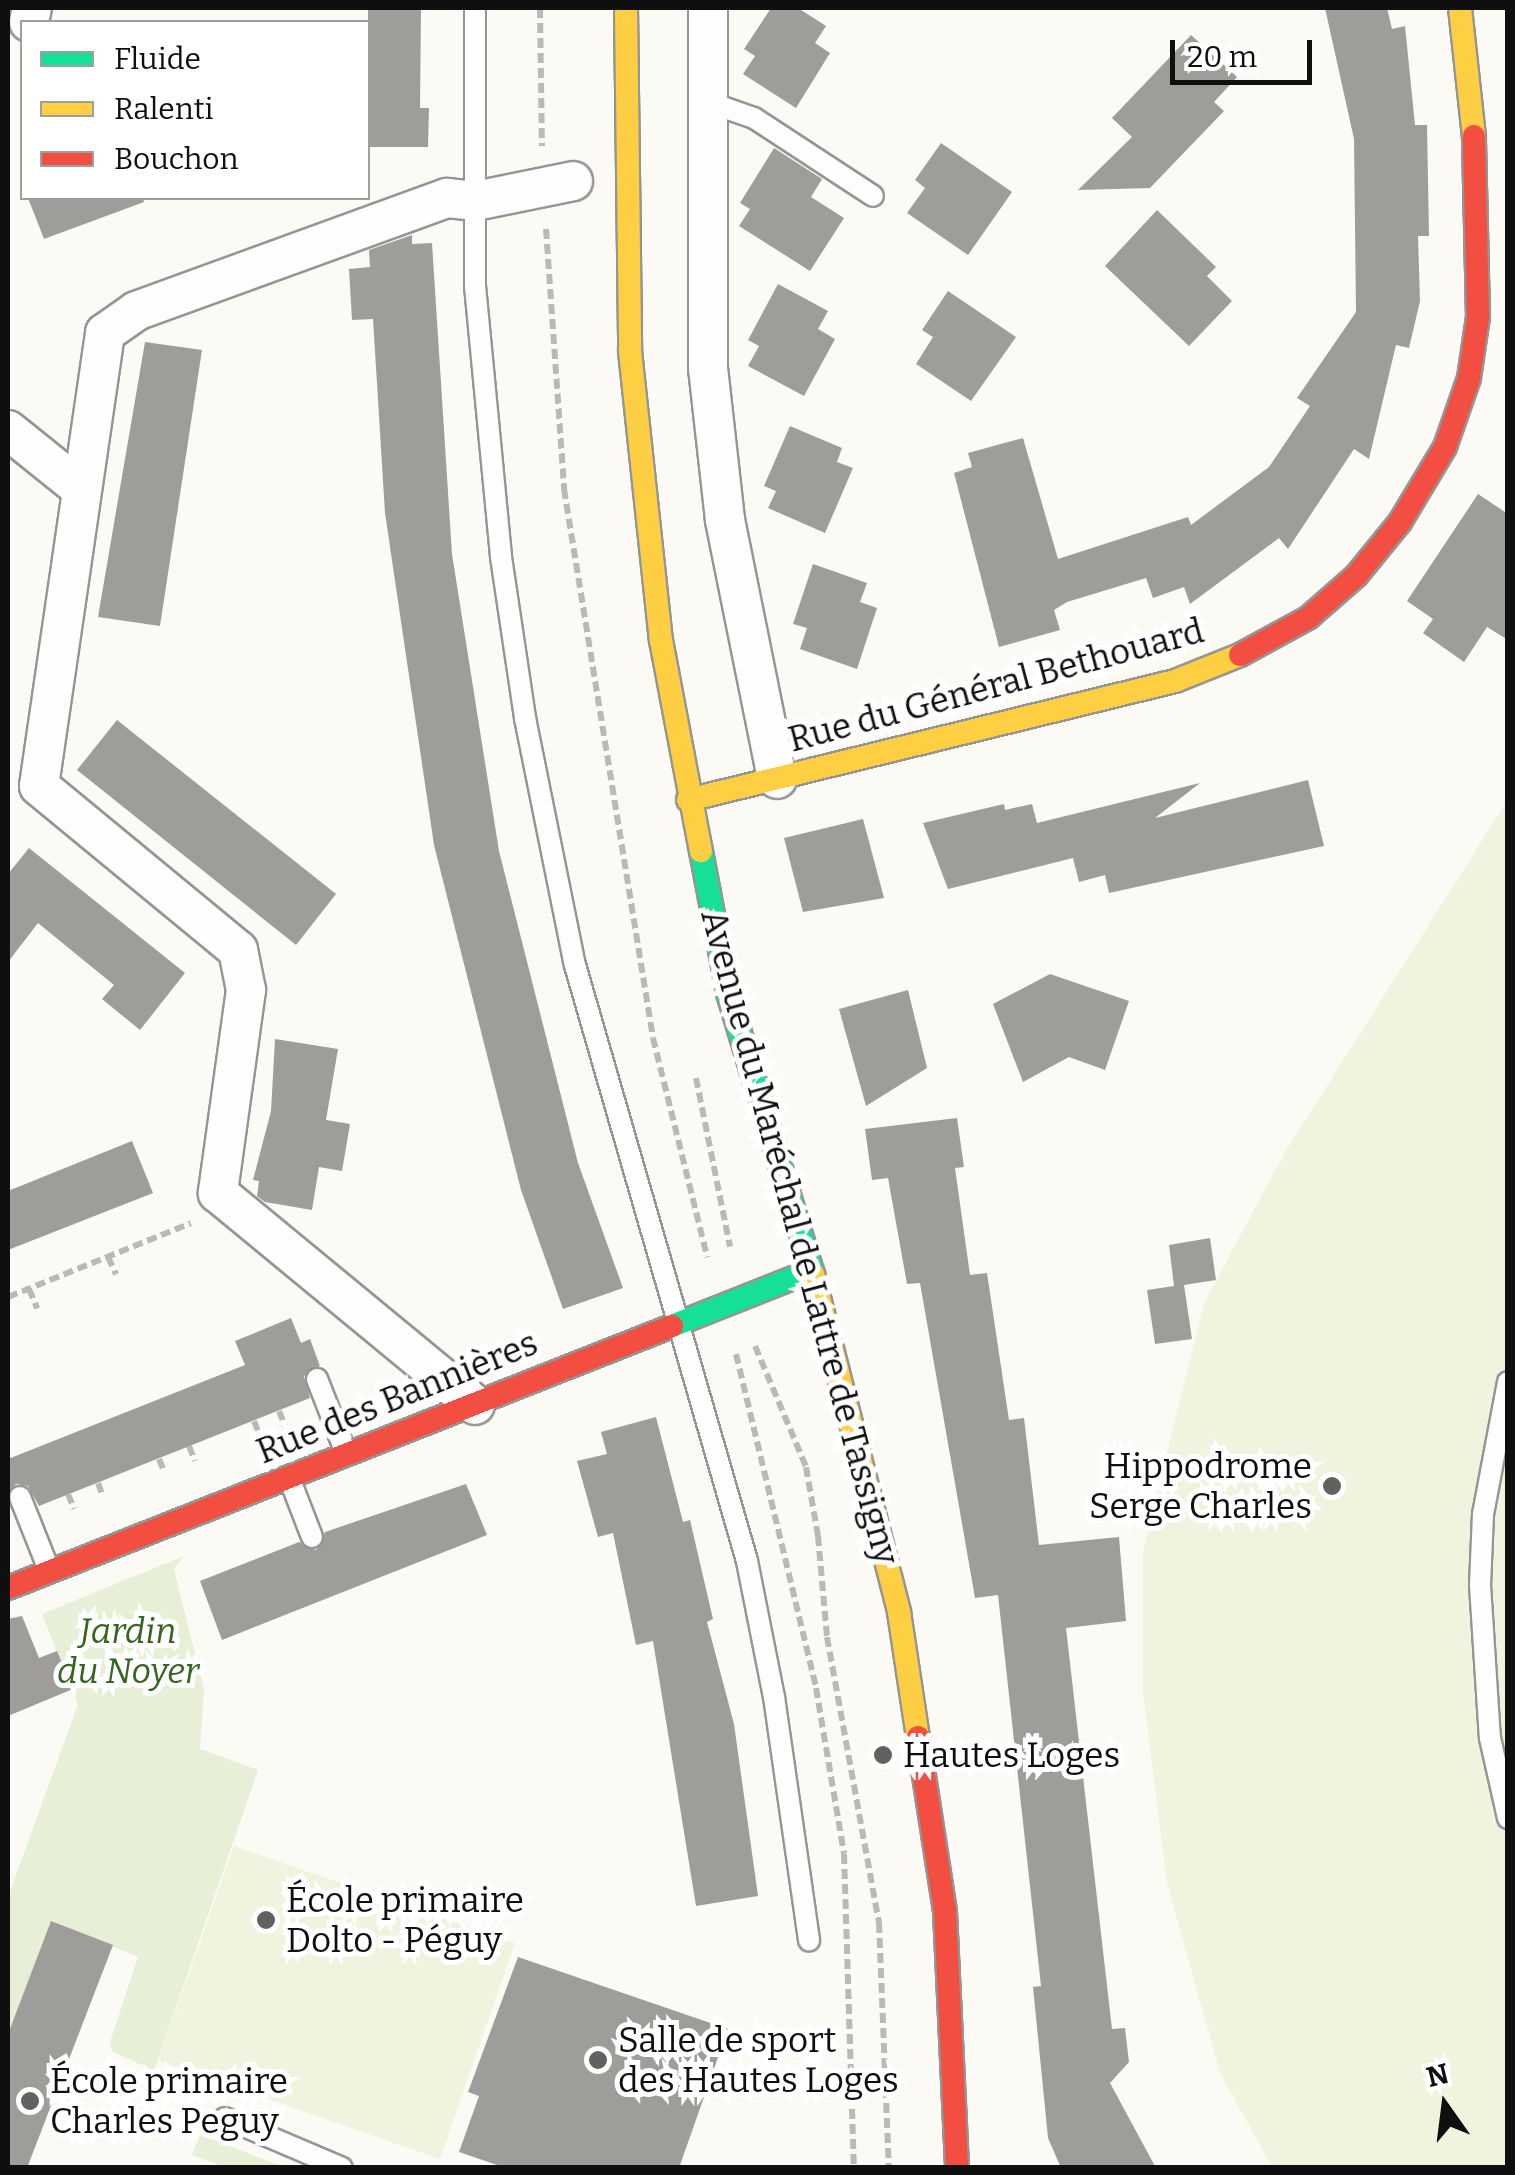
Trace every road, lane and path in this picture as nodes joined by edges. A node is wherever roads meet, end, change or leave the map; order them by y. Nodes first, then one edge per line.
1 (475, 8) edge
2 (540, 8) edge
3 (626, 8) edge
4 (708, 8) edge
5 (1460, 8) edge
6 (708, 102) junction
7 (558, 185) junction
8 (1492, 194) edge
9 (873, 196) dead end
10 (475, 201) junction
11 (8, 430) edge
12 (80, 487) junction
13 (777, 779) junction
14 (23, 791) edge
15 (688, 800) junction
16 (230, 1208) junction
17 (108, 1257) junction
18 (811, 1271) junction
19 (116, 1274) dead end
20 (712, 1274) dead end
21 (28, 1289) junction
22 (8, 1297) edge
23 (37, 1308) dead end
24 (680, 1322) junction
25 (317, 1378) dead end
26 (1508, 1382) edge
27 (475, 1404) junction
28 (346, 1455) junction
29 (289, 1478) junction
30 (20, 1496) dead end
31 (312, 1536) dead end
32 (50, 1572) junction
33 (8, 1588) edge
34 (1508, 1818) edge
35 (809, 1940) dead end
36 (225, 2118) dead end
37 (342, 2168) edge
38 (957, 2168) edge

1 - 10 lane
2 - 7 path
3 - 15 street, Avenue du Maréchal de Lattre de Tassigny
4 - 6 street
5 - 8 street, Rue du Général Bethouard
6 - 9 lane
6 - 13 street
7 - 10 street
7 - 20 path
8 - 13 street, Rue du Général Bethouard
10 - 12 street
10 - 24 lane
11 - 12 street
12 - 14 street
13 - 15 street, Rue du Général Bethouard
14 - 16 street
15 - 18 street, Avenue du Maréchal de Lattre de Tassigny
16 - 17 path
16 - 27 street
17 - 19 path
17 - 21 path
18 - 24 street, Rue des Bannières
18 - 38 street, Avenue du Maréchal de Lattre de Tassigny
21 - 22 path
21 - 23 path
24 - 27 street, Rue des Bannières
24 - 35 lane
25 - 28 lane
26 - 34 lane
27 - 28 street, Rue des Bannières
28 - 29 street, Rue des Bannières
29 - 31 lane
29 - 32 street, Rue des Bannières
30 - 32 lane
32 - 33 street, Rue des Bannières
36 - 37 lane

